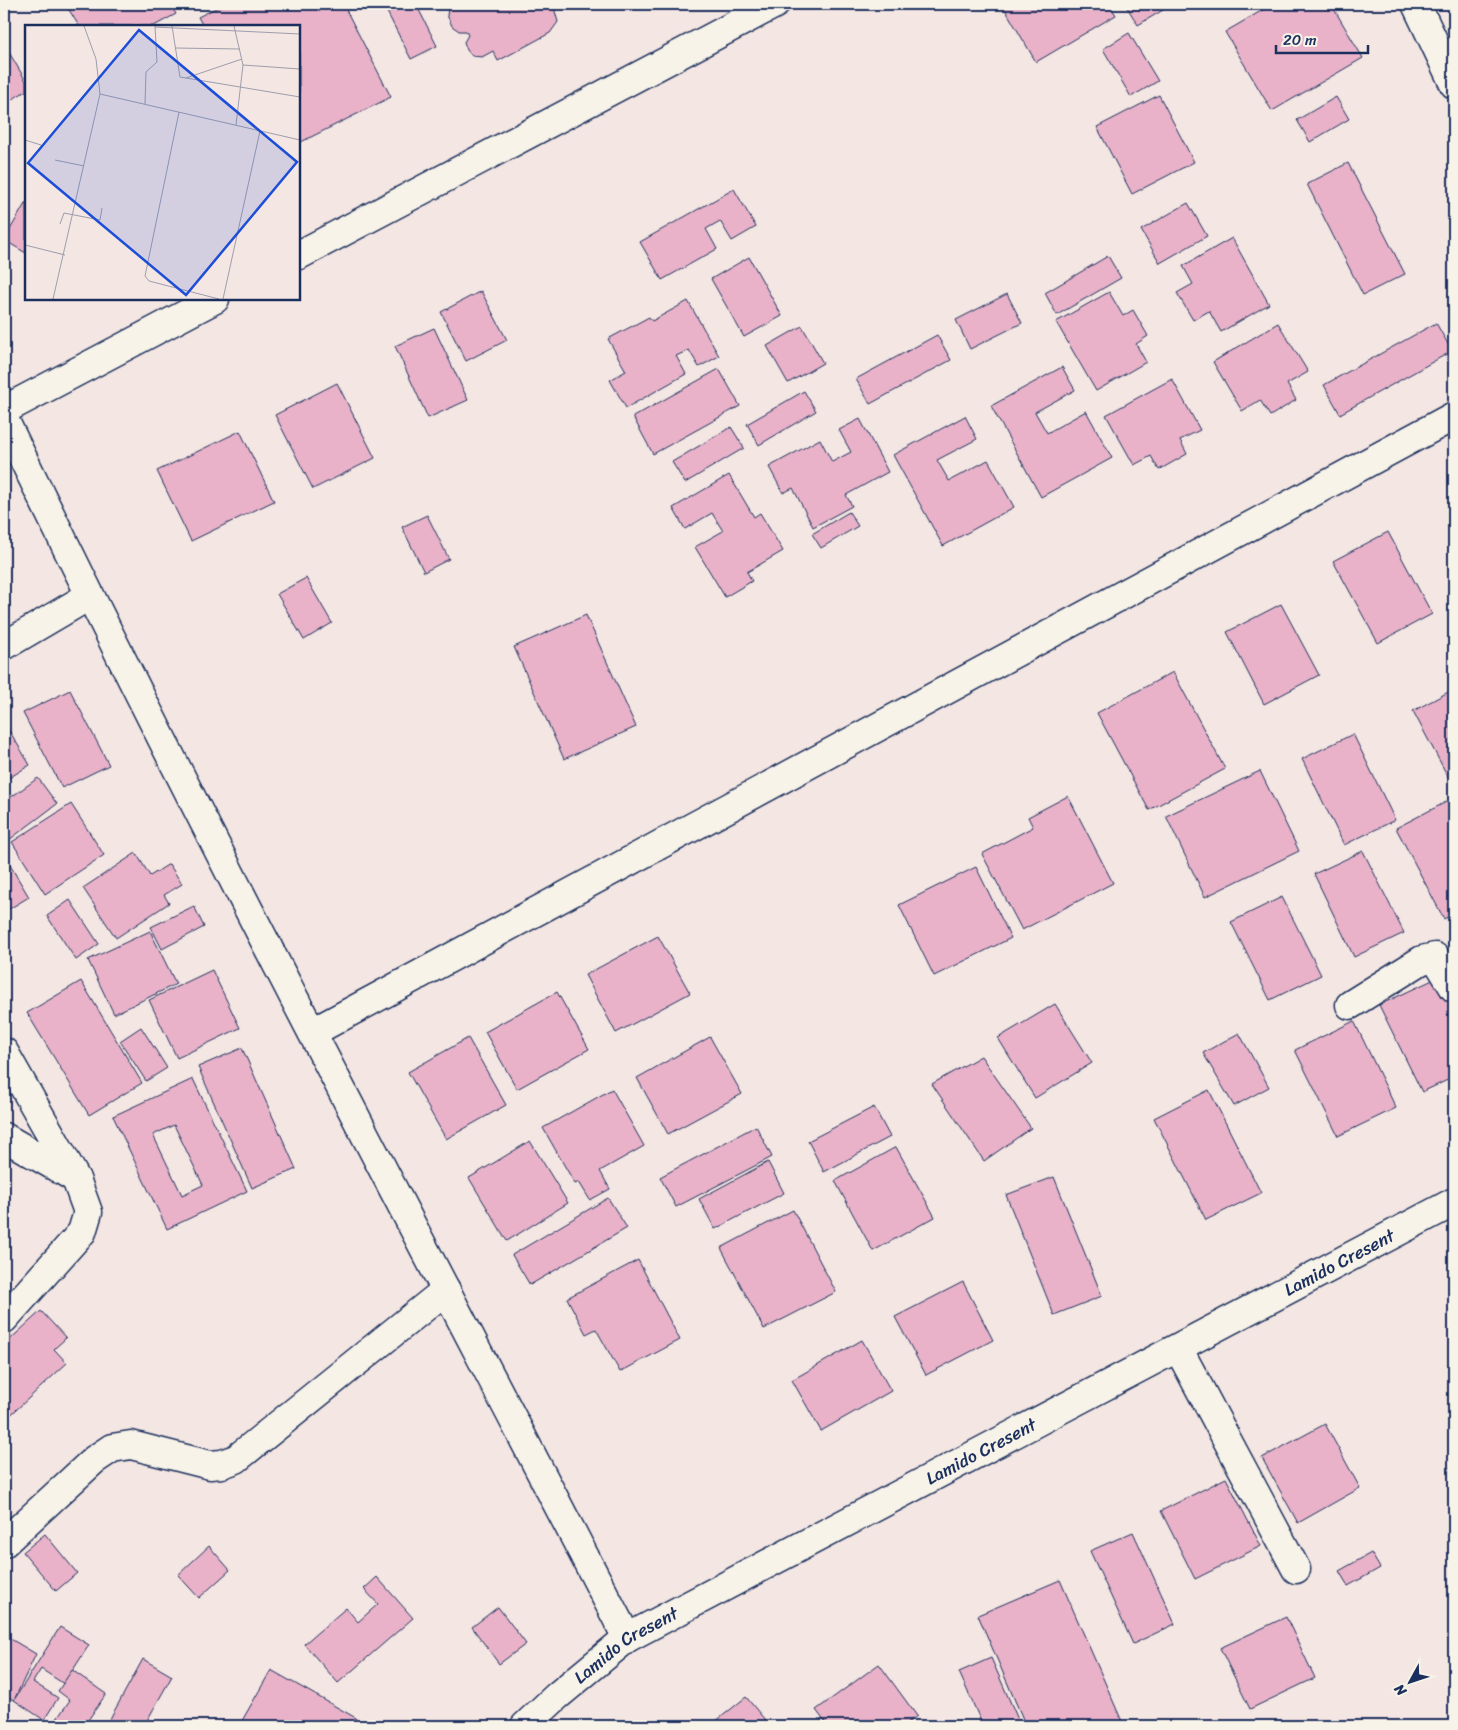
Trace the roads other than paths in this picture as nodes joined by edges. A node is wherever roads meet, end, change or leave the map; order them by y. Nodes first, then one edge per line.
1 (775, 4) edge
2 (1416, 4) edge
3 (1454, 84) edge
4 (300, 254) edge
5 (213, 300) edge
6 (4, 410) edge
7 (1454, 416) edge
8 (4, 419) edge
9 (89, 596) junction
10 (4, 646) edge
11 (1454, 988) edge
12 (1350, 1005) dead end
13 (313, 1032) junction
14 (4, 1052) edge
15 (4, 1136) edge
16 (76, 1179) junction
17 (1454, 1202) edge
18 (446, 1290) junction
19 (4, 1319) edge
20 (1178, 1348) junction
21 (4, 1543) edge
22 (1296, 1569) dead end
23 (627, 1638) junction
24 (525, 1726) edge

1 - 4 street
2 - 3 street
5 - 6 street
7 - 13 street
8 - 9 street
9 - 10 street
9 - 13 street
11 - 12 street
13 - 18 street
14 - 16 street
15 - 16 street
16 - 19 street
17 - 20 street, Lamido Cresent
18 - 21 street
18 - 23 street
20 - 22 street
20 - 23 street, Lamido Cresent
23 - 24 street, Lamido Cresent

